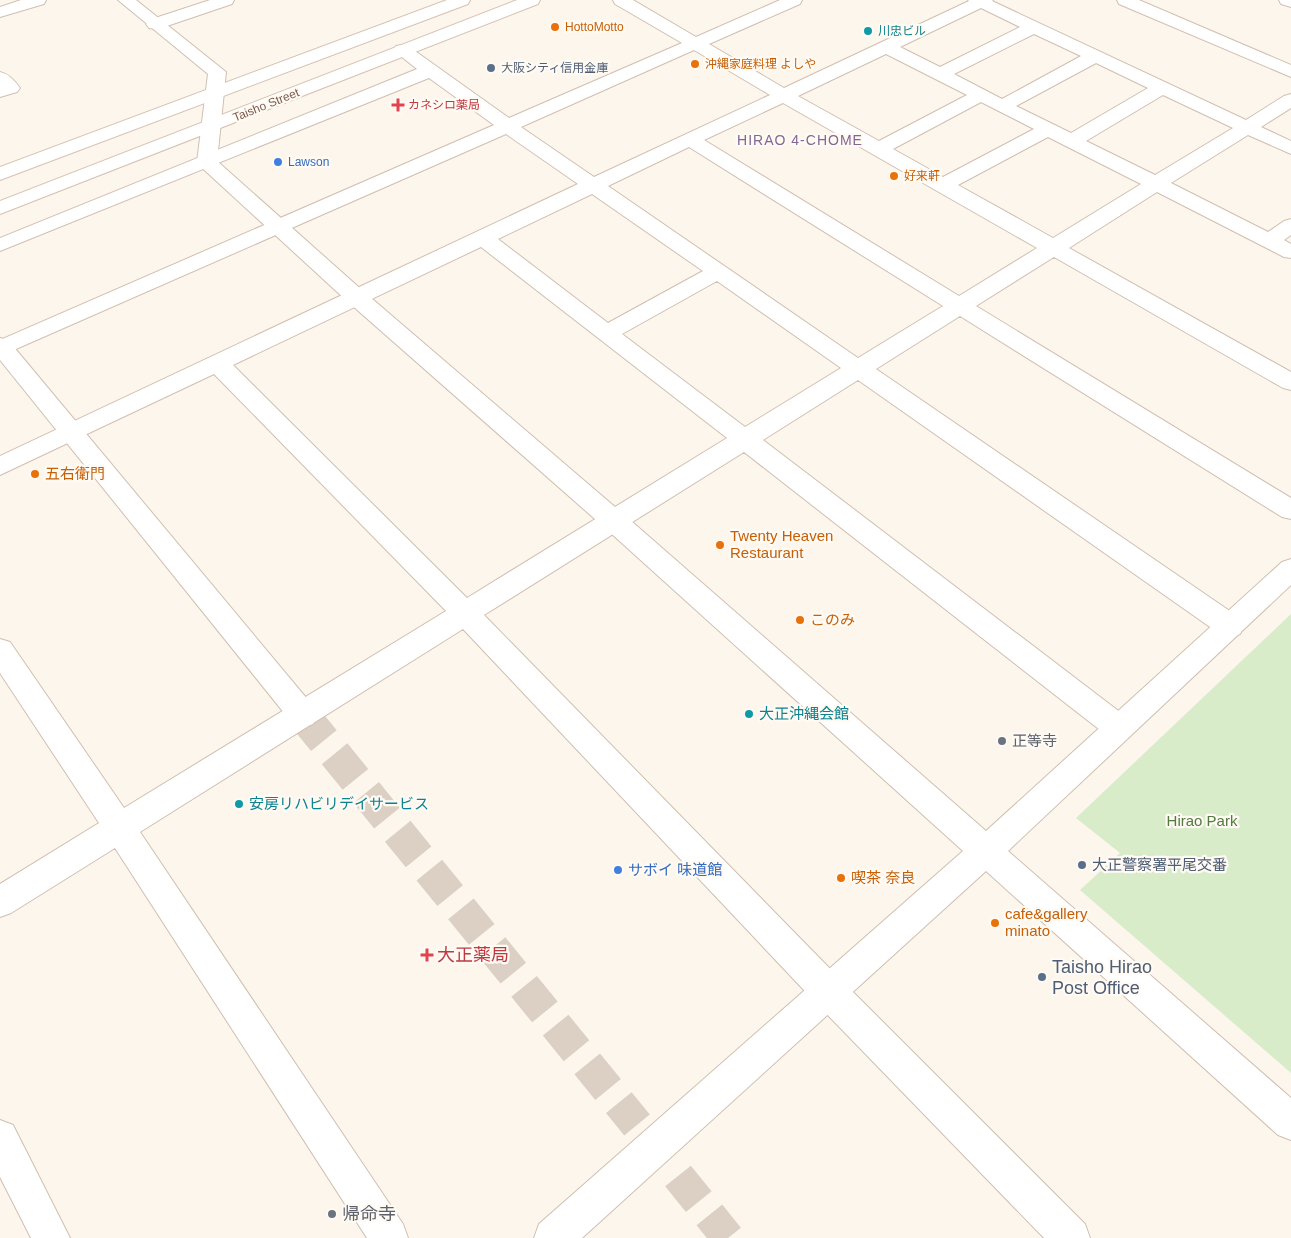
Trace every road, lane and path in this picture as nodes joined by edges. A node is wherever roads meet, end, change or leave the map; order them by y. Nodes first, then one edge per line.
1 (38, 0) edge
2 (126, 0) edge
3 (226, 0) edge
4 (462, 0) edge
5 (532, 0) edge
6 (621, 0) edge
7 (794, 0) edge
8 (1125, 0) edge
9 (1287, 0) edge
10 (981, 1) edge
11 (1291, 2) edge
12 (0, 12) edge
13 (155, 24) junction
14 (1034, 27) junction
15 (695, 43) junction
16 (886, 47) junction
17 (402, 50) junction
18 (1096, 56) junction
19 (429, 71) junction
20 (1291, 72) edge
21 (940, 74) junction
22 (0, 77) edge
23 (1163, 87) junction
24 (0, 92) edge
25 (215, 93) junction
26 (980, 95) junction
27 (783, 96) junction
28 (1291, 100) edge
29 (1002, 106) junction
30 (506, 125) junction
31 (211, 127) junction
32 (1247, 128) junction
33 (1048, 129) junction
34 (689, 139) junction
35 (1072, 141) junction
36 (1291, 148) edge
37 (879, 149) junction
38 (207, 162) junction
39 (0, 174) edge
40 (1156, 184) junction
41 (592, 185) junction
42 (943, 185) junction
43 (0, 208) edge
44 (1291, 225) edge
45 (278, 227) junction
46 (482, 237) junction
47 (1269, 241) junction
48 (0, 245) edge
49 (1053, 248) junction
50 (1291, 252) edge
51 (718, 272) junction
52 (355, 296) junction
53 (961, 305) junction
54 (606, 333) junction
55 (1, 347) edge
56 (216, 362) junction
57 (858, 369) junction
58 (1291, 382) edge
59 (71, 431) junction
60 (745, 439) junction
61 (0, 466) edge
62 (1291, 510) edge
63 (613, 520) junction
64 (1291, 569) edge
65 (465, 613) junction
66 (1230, 626) junction
67 (0, 650) edge
68 (303, 715) junction
69 (1119, 728) junction
70 (120, 827) junction
71 (986, 851) junction
72 (0, 902) edge
73 (829, 992) junction
74 (1291, 1122) edge
75 (0, 1138) edge
76 (51, 1238) edge
77 (389, 1238) edge
78 (553, 1238) edge
79 (1071, 1238) edge

1 - 12 street
2 - 13 street
3 - 13 street
4 - 25 street, Taisho Street
5 - 17 street, Taisho Street
6 - 15 street
7 - 15 street
8 - 20 street
9 - 11 street
10 - 14 street
10 - 16 street
13 - 25 street
14 - 18 street
14 - 21 street
15 - 27 street
15 - 30 street
16 - 21 street
16 - 27 street
17 - 19 street
17 - 31 street, Taisho Street
18 - 23 street
18 - 29 street
19 - 30 street
19 - 38 street
21 - 26 street
22 - 24 street
23 - 32 street
23 - 35 street
25 - 31 street
25 - 39 street, Taisho Street
26 - 29 street
26 - 37 street
27 - 34 street
27 - 37 street
28 - 32 street
29 - 33 street
30 - 41 street
30 - 45 street
31 - 38 street
31 - 43 street, Taisho Street
32 - 36 street
32 - 40 street
33 - 35 street
33 - 42 street
34 - 41 street
34 - 53 street
35 - 40 street
37 - 42 street
38 - 45 street
38 - 48 street
40 - 47 street
40 - 49 street
41 - 46 street
41 - 51 street
42 - 49 street
44 - 47 street
45 - 52 street
45 - 55 street
46 - 52 street
46 - 54 street
47 - 50 street
49 - 53 street
49 - 58 street
51 - 54 street
51 - 57 street
52 - 56 street
52 - 63 street
53 - 57 street
53 - 62 street
54 - 60 street
55 - 59 street
56 - 59 street
56 - 65 street
57 - 60 street
57 - 66 street
59 - 61 street
59 - 68 street
60 - 63 street
60 - 69 street
63 - 65 street
63 - 71 street
64 - 66 street
65 - 68 street
65 - 73 street
66 - 69 street
67 - 70 street
68 - 70 street
69 - 71 street
70 - 72 street
70 - 77 street
71 - 73 street
71 - 74 street
73 - 78 street
73 - 79 street
75 - 76 street

